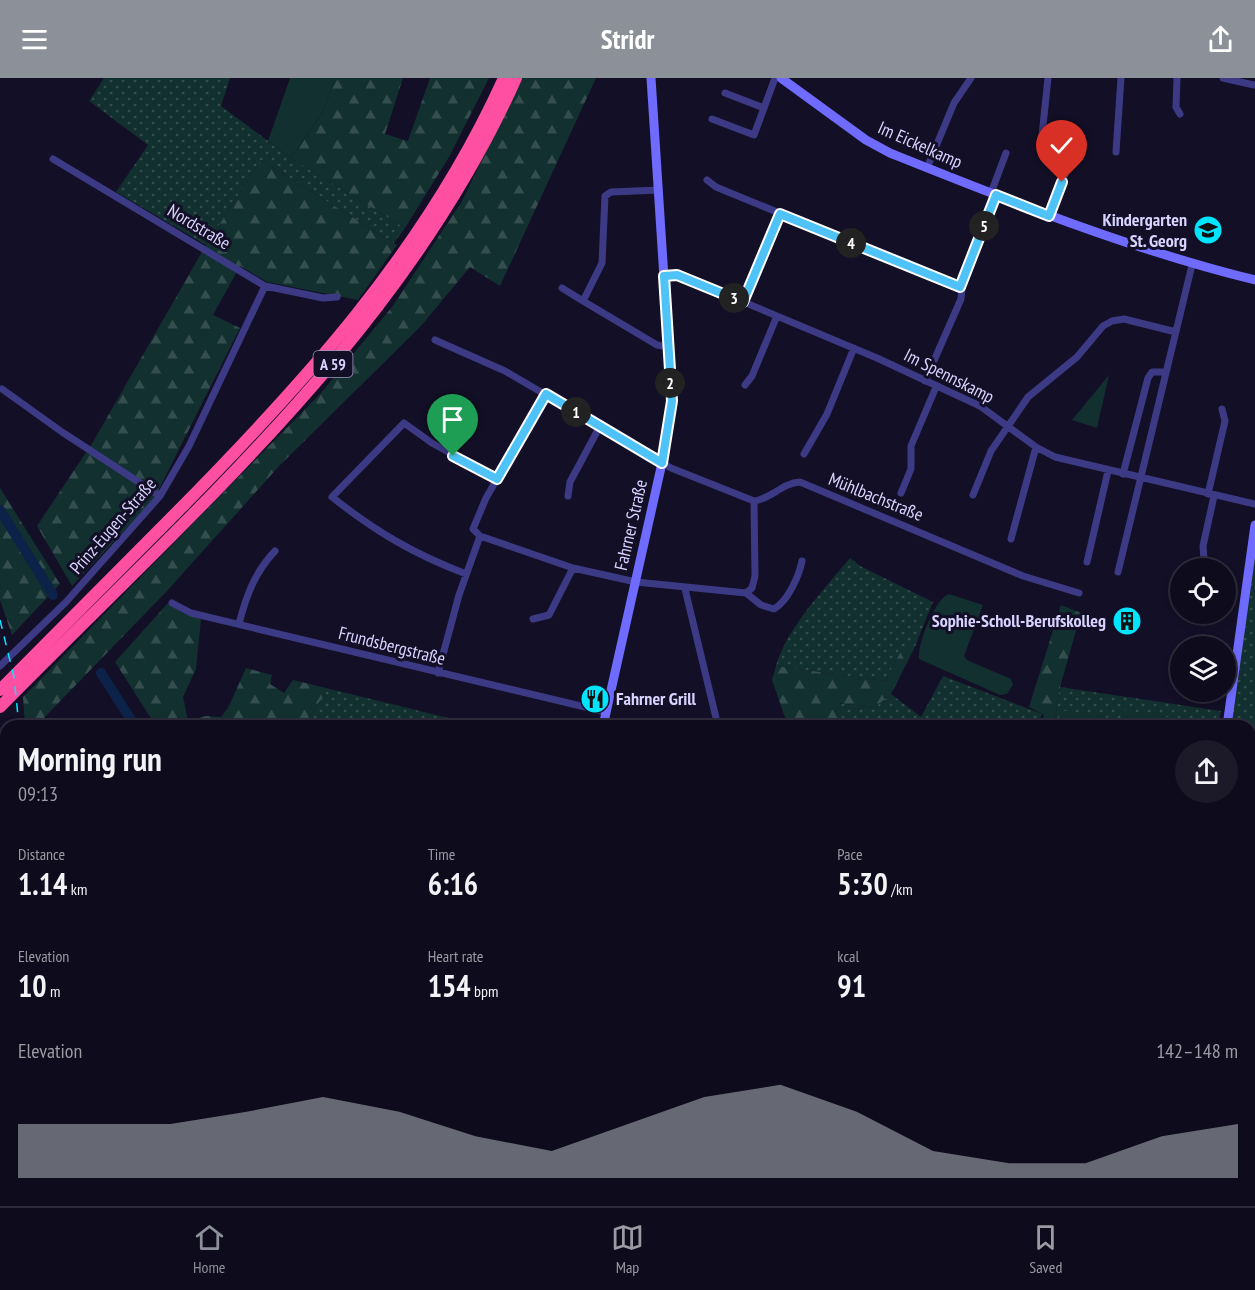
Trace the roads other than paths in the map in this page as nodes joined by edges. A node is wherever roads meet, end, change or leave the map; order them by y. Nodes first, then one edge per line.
1 (504, 78) edge
2 (516, 78) edge
3 (651, 78) edge
4 (775, 78) edge
5 (781, 78) edge
6 (971, 78) edge
7 (1047, 78) edge
8 (1121, 78) edge
9 (1177, 78) edge
10 (1222, 78) edge
11 (1254, 85) edge
12 (725, 93) dead end
13 (764, 108) junction
14 (1180, 114) dead end
15 (712, 119) dead end
16 (1041, 145) dead end
17 (1116, 152) dead end
18 (1006, 153) dead end
19 (53, 159) dead end
20 (927, 168) junction
21 (1066, 172) dead end
22 (707, 180) dead end
23 (659, 190) junction
24 (994, 194) junction
25 (780, 214) junction
26 (1049, 216) junction
27 (1192, 265) junction
28 (664, 276) junction
29 (1255, 280) edge
30 (265, 286) junction
31 (960, 287) junction
32 (562, 288) dead end
33 (337, 297) dead end
34 (583, 301) junction
35 (743, 302) junction
36 (777, 316) junction
37 (1176, 332) junction
38 (435, 340) dead end
39 (668, 348) junction
40 (854, 348) junction
41 (1166, 372) junction
42 (925, 381) junction
43 (745, 385) dead end
44 (936, 387) junction
45 (2, 389) dead end
46 (546, 394) junction
47 (1222, 409) dead end
48 (600, 426) junction
49 (1007, 426) junction
50 (1036, 447) junction
51 (804, 454) dead end
52 (662, 463) junction
53 (1108, 471) junction
54 (1123, 474) junction
55 (1142, 478) junction
56 (497, 479) junction
57 (901, 493) dead end
58 (973, 495) dead end
59 (1211, 495) junction
60 (160, 496) junction
61 (568, 496) dead end
62 (754, 501) junction
63 (1255, 504) edge
64 (1255, 525) edge
65 (480, 536) junction
66 (1011, 539) dead end
67 (275, 551) dead end
68 (1204, 558) edge
69 (802, 561) dead end
70 (1087, 561) dead end
71 (573, 568) junction
72 (1118, 572) dead end
73 (466, 574) junction
74 (636, 582) junction
75 (685, 589) junction
76 (746, 593) junction
77 (1079, 593) dead end
78 (172, 603) dead end
79 (533, 619) dead end
80 (239, 624) junction
81 (1, 661) edge
82 (438, 673) junction
83 (0, 690) edge
84 (0, 706) edge
85 (606, 712) junction
86 (604, 720) edge
87 (717, 720) edge
88 (1228, 720) edge

1 - 83 highway, A 59
2 - 84 highway, A 59
3 - 23 street, Fahrner Straße
4 - 13 street
5 - 20 street, Im Eickelkamp
6 - 20 street
7 - 16 street
8 - 17 street
9 - 14 street
10 - 11 street
12 - 13 street
13 - 15 street
18 - 24 street
19 - 30 street, Nordstraße
20 - 24 street, Im Eickelkamp
21 - 26 street
22 - 25 street
23 - 28 street, Fahrner Straße
23 - 34 street
24 - 26 street, Im Eickelkamp
24 - 31 street
25 - 31 street
25 - 35 street
26 - 27 street, Im Eickelkamp
27 - 29 street, Im Eickelkamp
27 - 37 street
28 - 35 street, Im Spennskamp
28 - 39 street, Fahrner Straße
30 - 33 street, Nordstraße
30 - 60 street, Prinz-Eugen-Straße
31 - 42 street
32 - 34 street
34 - 39 street
35 - 36 street, Im Spennskamp
36 - 40 street, Im Spennskamp
36 - 43 street
37 - 41 street
37 - 49 street
38 - 46 street
39 - 52 street, Fahrner Straße
40 - 42 street, Im Spennskamp
40 - 51 street
41 - 54 street
41 - 55 street
42 - 44 street, Im Spennskamp
44 - 49 street, Im Spennskamp
44 - 57 street
45 - 60 street
46 - 48 street
46 - 56 street
47 - 59 street
48 - 52 street
48 - 61 street
49 - 50 street, Im Spennskamp
49 - 58 street
50 - 53 street, Im Spennskamp
50 - 66 street
52 - 62 street
52 - 74 street, Fahrner Straße
53 - 54 street, Im Spennskamp
53 - 70 street
54 - 55 street, Im Spennskamp
55 - 59 street, Im Spennskamp
55 - 72 street
56 - 65 street
56 - 73 street
59 - 63 street, Im Spennskamp
59 - 68 street
60 - 81 street, Prinz-Eugen-Straße
62 - 76 street
62 - 77 street, Mühlbachstraße
64 - 88 street
65 - 71 street
65 - 73 street
67 - 80 street
69 - 76 street
71 - 74 street
71 - 79 street
73 - 82 street
74 - 75 street
74 - 85 street, Fahrner Straße
75 - 76 street
75 - 87 street
78 - 80 street, Frundsbergstraße
80 - 82 street, Frundsbergstraße
82 - 85 street, Frundsbergstraße
85 - 86 street, Fahrner Straße

